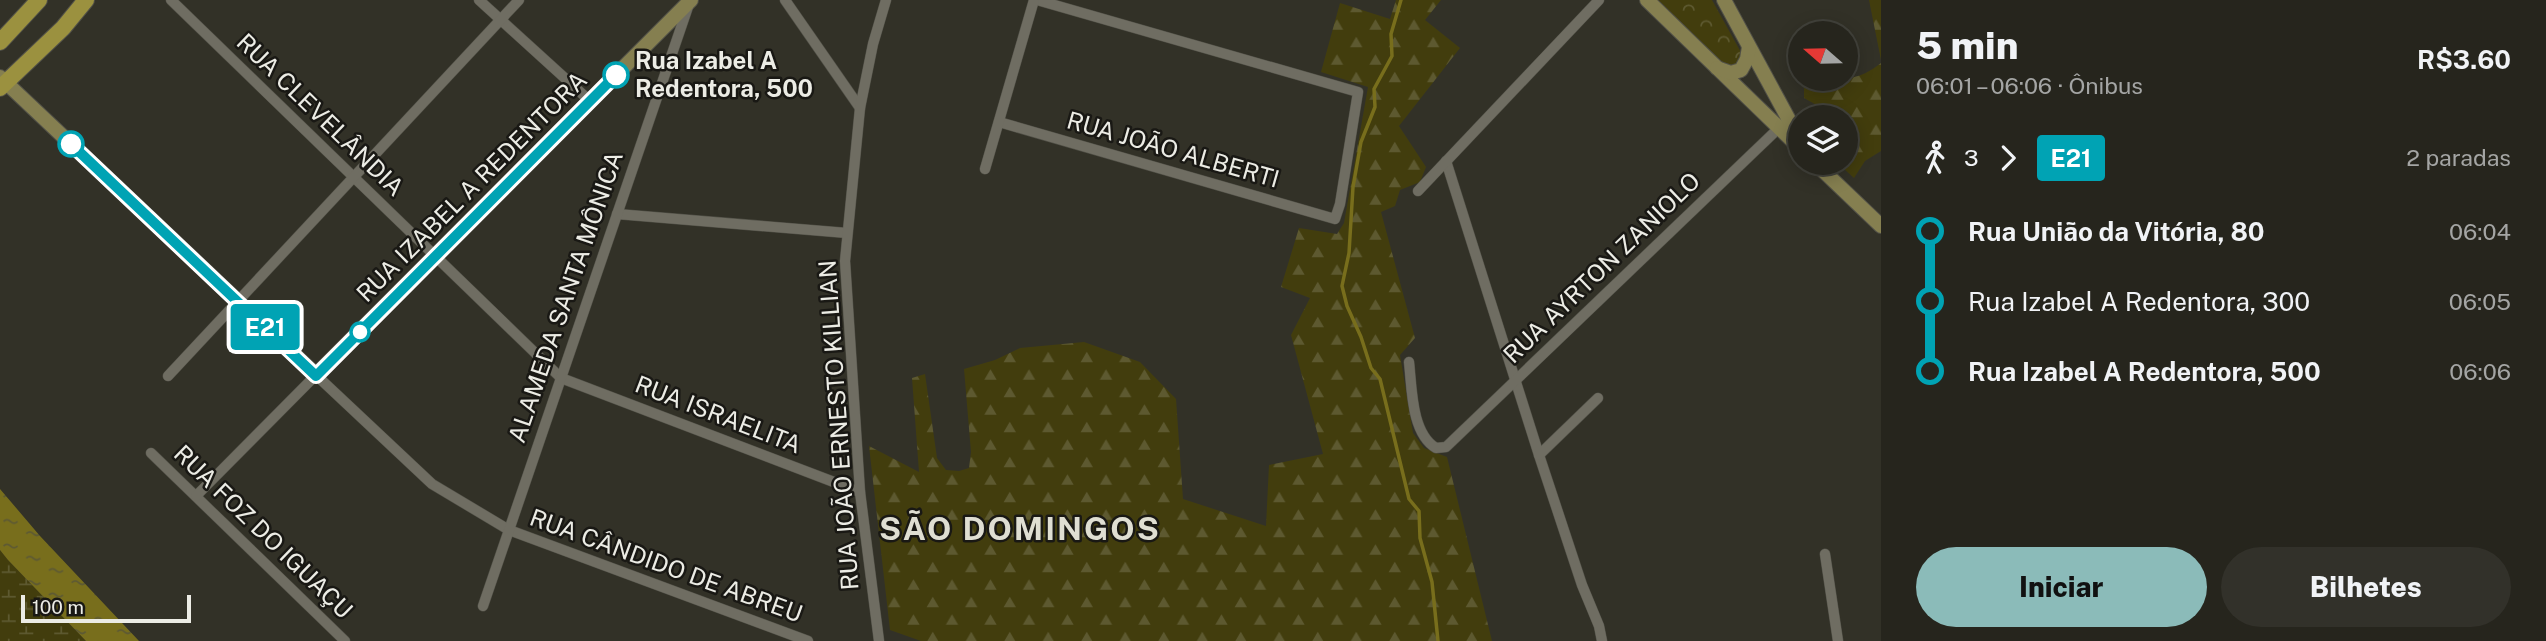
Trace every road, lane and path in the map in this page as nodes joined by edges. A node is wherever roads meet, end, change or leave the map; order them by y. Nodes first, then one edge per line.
1 (39, 0) edge
2 (171, 0) edge
3 (479, 0) edge
4 (519, 0) edge
5 (785, 0) edge
6 (886, 0) edge
7 (1035, 0) edge
8 (1599, 0) edge
9 (1647, 0) edge
10 (1724, 0) edge
11 (691, 1) edge
12 (85, 2) edge
13 (500, 20) junction
14 (0, 42) edge
15 (1749, 47) junction
16 (1716, 68) junction
17 (1763, 72) junction
18 (2, 83) edge
19 (1740, 90) junction
20 (590, 101) junction
21 (860, 108) junction
22 (999, 122) junction
23 (1784, 123) junction
24 (1788, 127) edge
25 (1788, 129) edge
26 (1446, 161) junction
27 (985, 169) dead end
28 (1828, 175) edge
29 (354, 177) junction
30 (1419, 191) dead end
31 (617, 214) junction
32 (1881, 226) edge
33 (847, 233) junction
34 (436, 256) junction
35 (237, 301) junction
36 (1409, 362) dead end
37 (168, 376) dead end
38 (316, 376) junction
39 (561, 377) junction
40 (1515, 380) junction
41 (1598, 398) dead end
42 (151, 453) dead end
43 (1539, 455) junction
44 (860, 492) junction
45 (196, 496) junction
46 (509, 530) junction
47 (1825, 554) dead end
48 (483, 606) dead end
49 (345, 641) edge
50 (808, 641) edge
51 (879, 641) edge
52 (1602, 641) edge
53 (1838, 641) edge

1 - 14 main road
2 - 29 street, RUA CLEVELÂNDIA
3 - 13 street
4 - 13 street
5 - 21 street
6 - 21 street, RUA JOÃO ERNESTO KILLIAN
7 - 22 street
7 - 22 street, RUA JOÃO ALBERTI
8 - 26 street
9 - 16 main road
10 - 15 main road
11 - 20 main road, RUA IZABEL A REDENTORA
11 - 31 street, ALAMEDA SANTA MÔNICA
12 - 18 main road
13 - 20 street
13 - 29 street
15 - 16 main road
15 - 17 main road
16 - 19 main road
17 - 19 main road
17 - 23 main road
18 - 35 main road
19 - 23 main road
20 - 34 main road, RUA IZABEL A REDENTORA
21 - 33 street, RUA JOÃO ERNESTO KILLIAN
22 - 27 street
23 - 24 main road
23 - 25 main road
23 - 40 street, RUA AYRTON ZANIOLO
26 - 30 street
26 - 40 street
28 - 32 main road
29 - 34 street, RUA CLEVELÂNDIA
29 - 35 street
31 - 33 street
31 - 39 street, ALAMEDA SANTA MÔNICA
33 - 44 street, RUA JOÃO ERNESTO KILLIAN
34 - 38 main road, RUA IZABEL A REDENTORA
34 - 39 street, RUA CLEVELÂNDIA
35 - 37 street
35 - 38 main road
36 - 40 street, RUA AYRTON ZANIOLO
38 - 45 street, RUA IZABEL A REDENTORA
38 - 46 street, RUA CÂNDIDO DE ABREU
39 - 44 street, RUA ISRAELITA
39 - 46 street, ALAMEDA SANTA MÔNICA
40 - 43 street
41 - 43 street
42 - 45 street, RUA FOZ DO IGUAÇU
43 - 52 street
44 - 51 street, RUA JOÃO ERNESTO KILLIAN
45 - 49 street, RUA FOZ DO IGUAÇU
46 - 48 street, ALAMEDA SANTA MÔNICA
46 - 50 street, RUA CÂNDIDO DE ABREU
47 - 53 street

